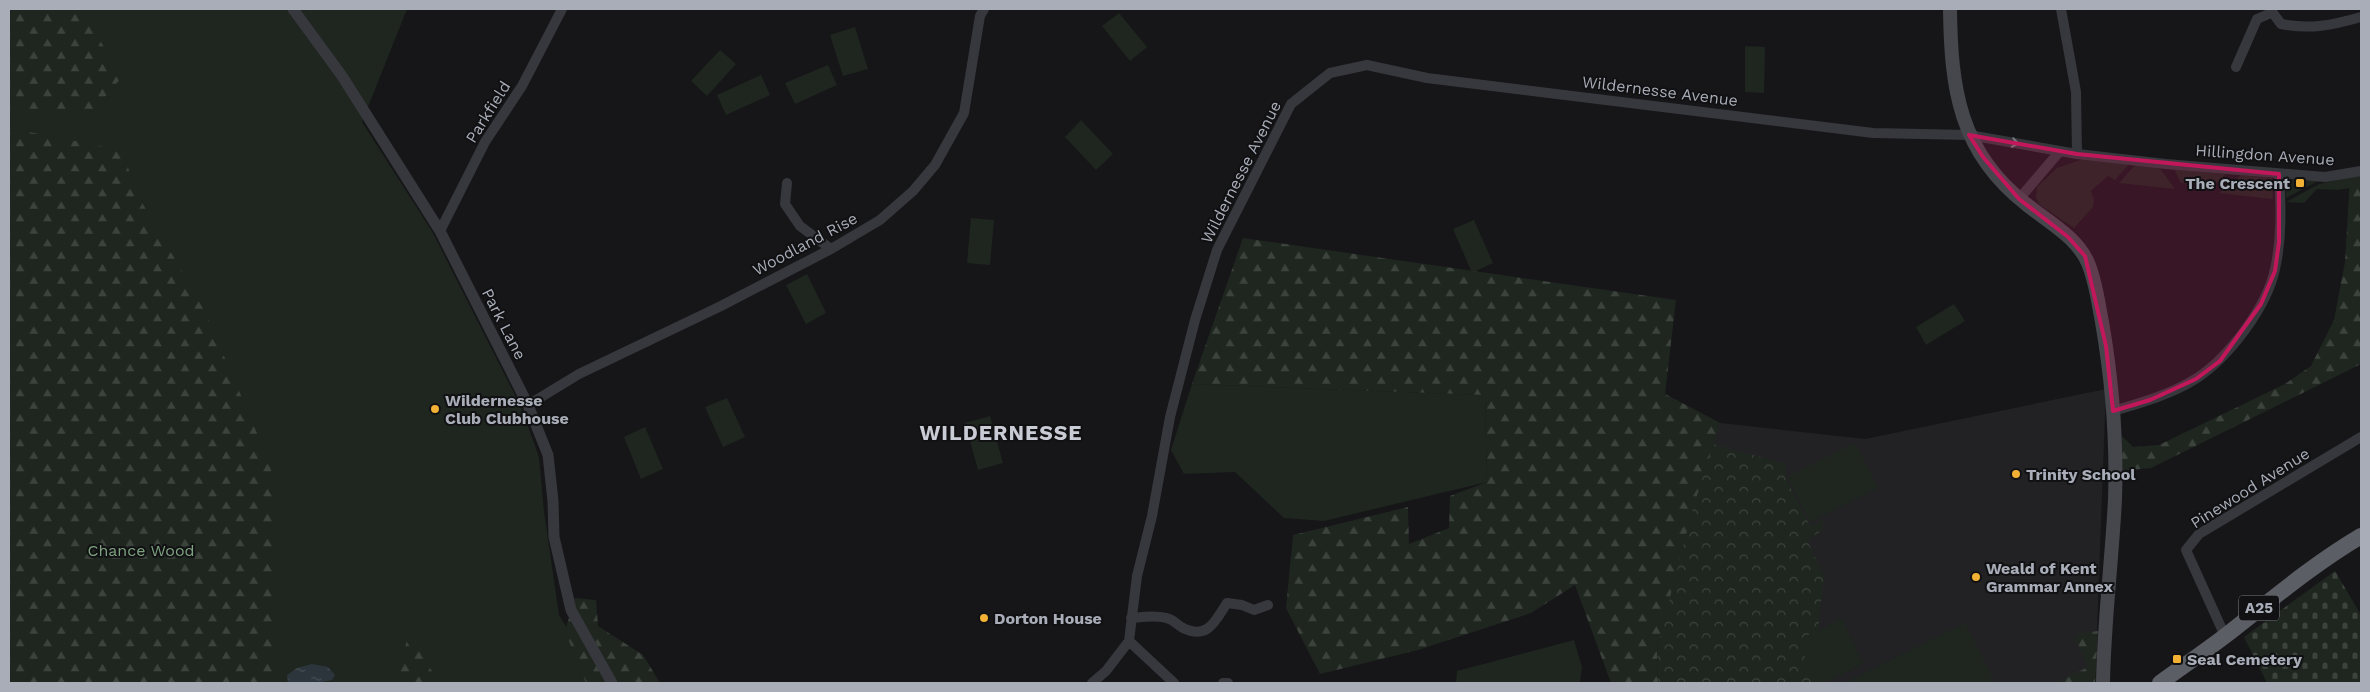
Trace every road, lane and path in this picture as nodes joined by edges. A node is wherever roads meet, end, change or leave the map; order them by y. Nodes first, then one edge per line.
1 (293, 9) edge
2 (562, 9) edge
3 (984, 9) edge
4 (1950, 9) edge
5 (2061, 9) edge
6 (2270, 11) edge
7 (2361, 17) edge
8 (2236, 67) dead end
9 (1969, 135) junction
10 (2060, 151) junction
11 (2077, 154) junction
12 (2361, 171) edge
13 (2279, 174) junction
14 (787, 183) dead end
15 (2019, 199) junction
16 (440, 231) junction
17 (831, 249) junction
18 (528, 405) junction
19 (2113, 411) junction
20 (2361, 436) edge
21 (2361, 536) edge
22 (1268, 605) dead end
23 (1131, 618) junction
24 (2225, 636) junction
25 (1129, 641) junction
26 (612, 683) edge
27 (1092, 683) edge
28 (1174, 683) edge
29 (1223, 683) edge
30 (1228, 683) edge
31 (2103, 683) edge
32 (2160, 683) edge

1 - 16 street, Park Lane
2 - 16 street, Parkfield
3 - 17 street, Woodland Rise
4 - 9 main road
5 - 11 street
6 - 7 street
6 - 8 street
9 -> 10 street, Wildernesse Avenue
9 - 15 main road
9 - 23 street, Wildernesse Avenue
10 - 11 street, Hillingdon Avenue
10 - 15 street
11 - 13 street, Hillingdon Avenue
12 - 13 street, Hillingdon Avenue
13 - 19 street
14 - 17 street
15 - 19 main road
16 - 18 street, Park Lane
17 - 18 street, Woodland Rise
18 - 26 street, Park Lane
19 - 31 main road
20 - 24 street, Pinewood Avenue
21 - 24 highway, A25
22 - 23 street
23 - 25 street, Wildernesse Avenue
24 - 32 highway, A25
25 - 27 street
25 - 28 street
29 - 30 street

